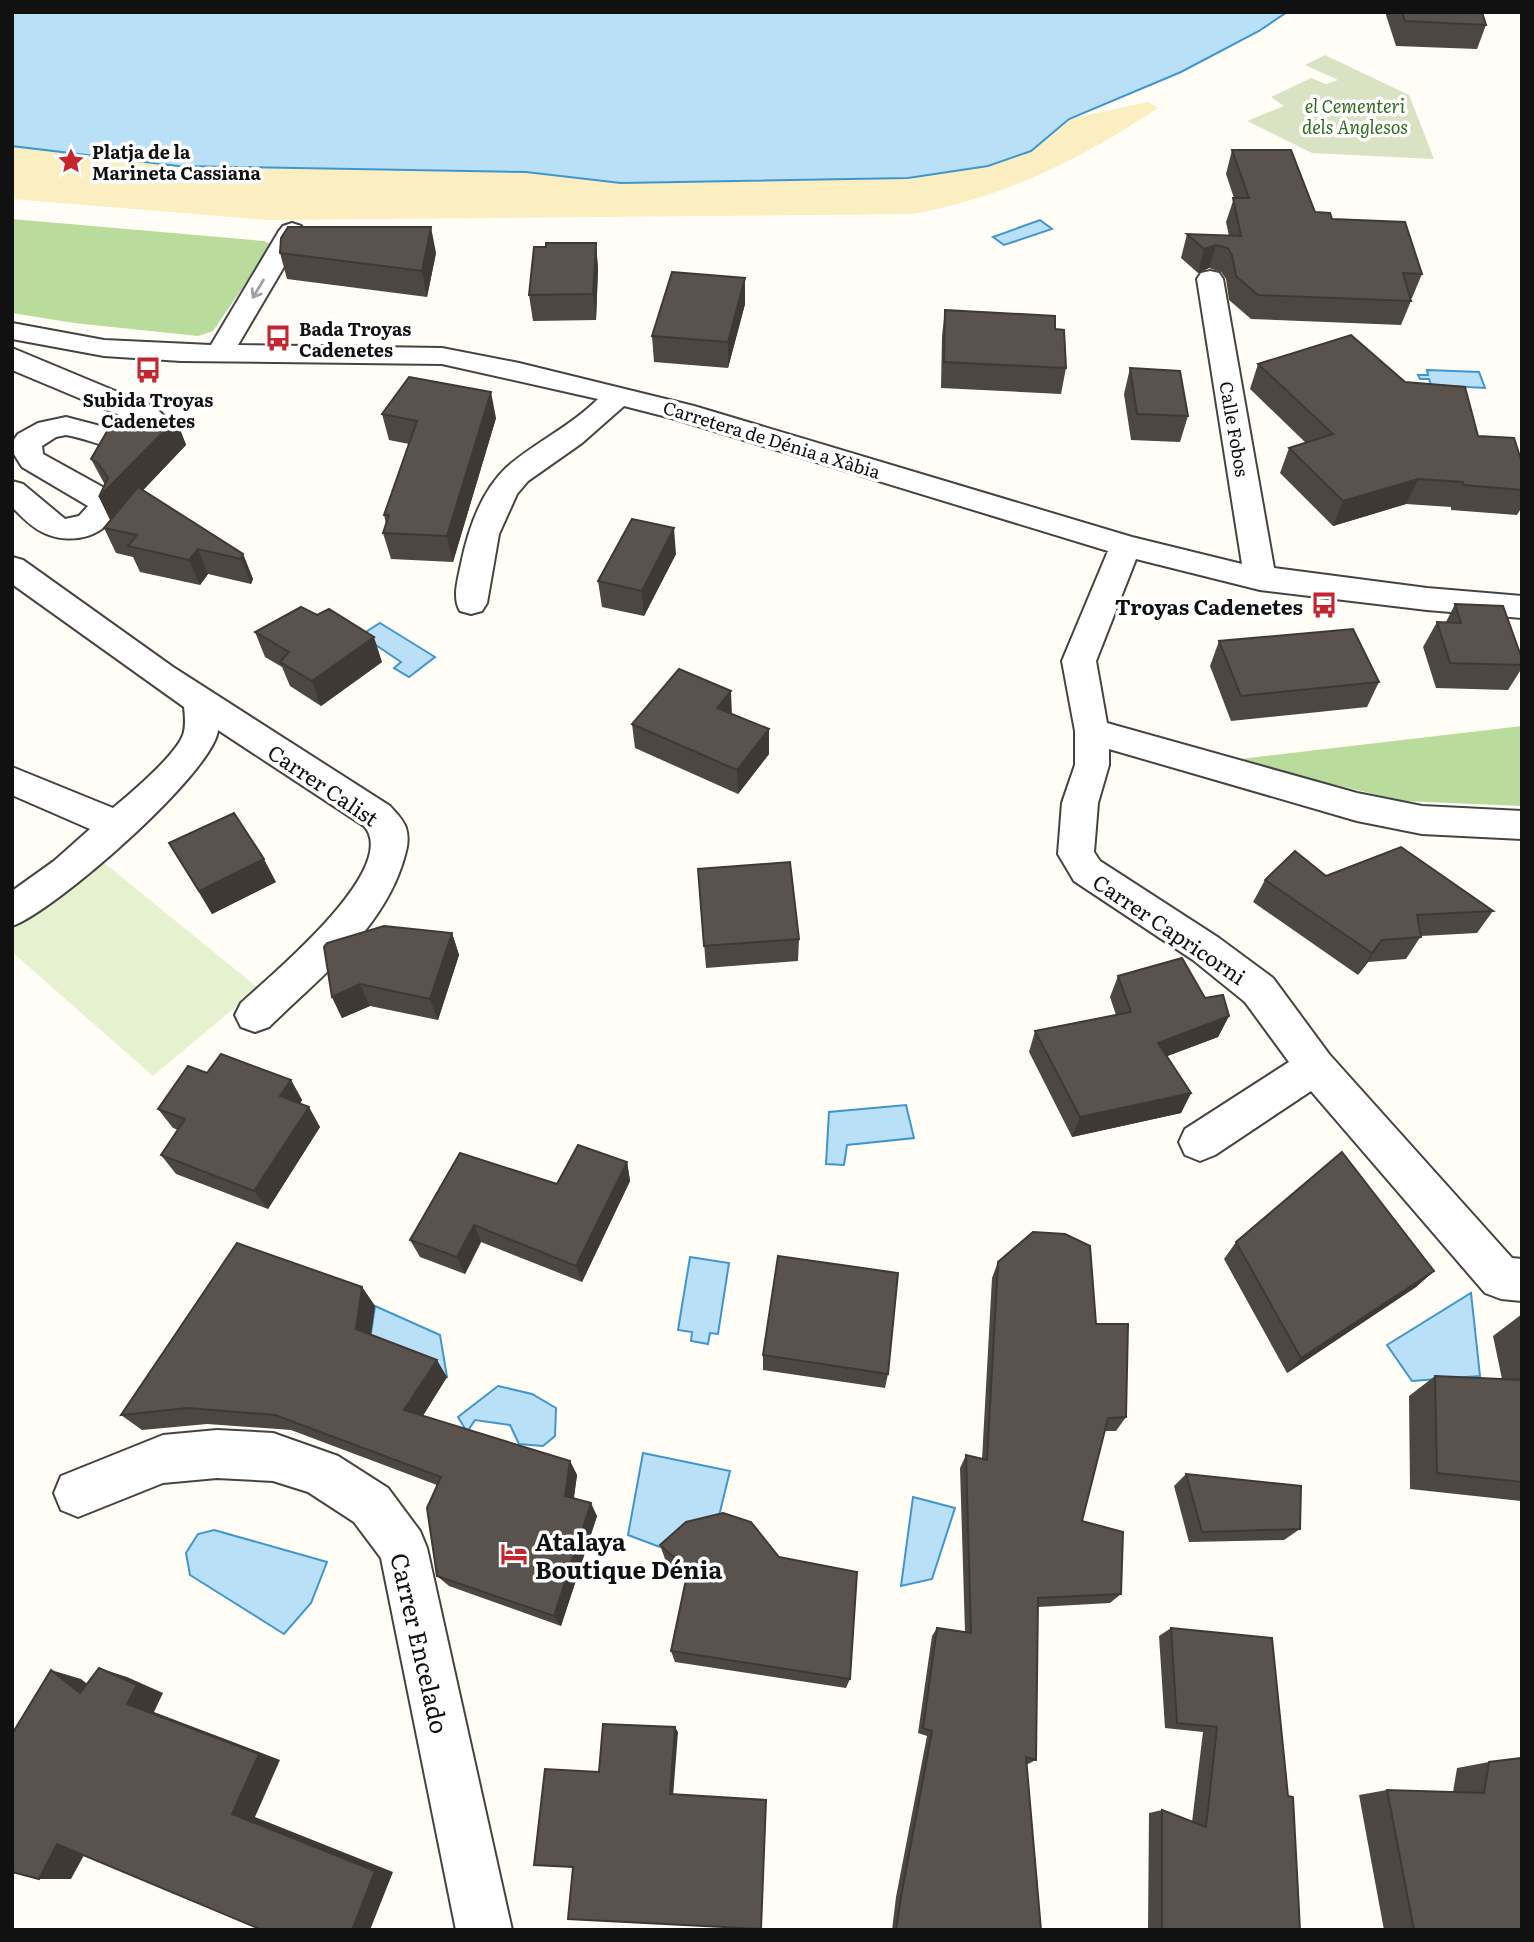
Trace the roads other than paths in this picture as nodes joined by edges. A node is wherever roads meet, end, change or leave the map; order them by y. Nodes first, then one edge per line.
1 (292, 231) edge
2 (1210, 279) dead end
3 (14, 343) edge
4 (219, 354) junction
5 (620, 394) junction
6 (12, 491) edge
7 (1126, 547) junction
8 (12, 568) edge
9 (1260, 579) junction
10 (471, 603) dead end
11 (1522, 607) edge
12 (200, 702) junction
13 (1092, 731) junction
14 (12, 780) edge
15 (116, 825) junction
16 (1522, 825) edge
17 (12, 911) edge
18 (255, 1015) dead end
19 (1315, 1066) junction
20 (1200, 1142) dead end
21 (1522, 1280) edge
22 (78, 1493) dead end
23 (484, 1930) edge

1 -> 4 street
2 - 9 street, Calle Fobos
3 - 4 street, Carretera de Dénia a Xàbia
3 - 6 street
4 - 5 street, Carretera de Dénia a Xàbia
5 - 7 street, Carretera de Dénia a Xàbia
5 - 10 street
7 - 9 street, Carretera de Dénia a Xàbia
7 - 13 street, Carrer Capricorni
8 - 12 street, Carrer Calist
9 - 11 street, Carretera de Dénia a Xàbia
12 - 15 street
12 - 18 street, Carrer Calist
13 - 16 street
13 - 19 street, Carrer Capricorni
14 - 15 street
15 - 17 street
19 - 20 street
19 - 21 street, Carrer Capricorni
22 - 23 street, Carrer Encelado

